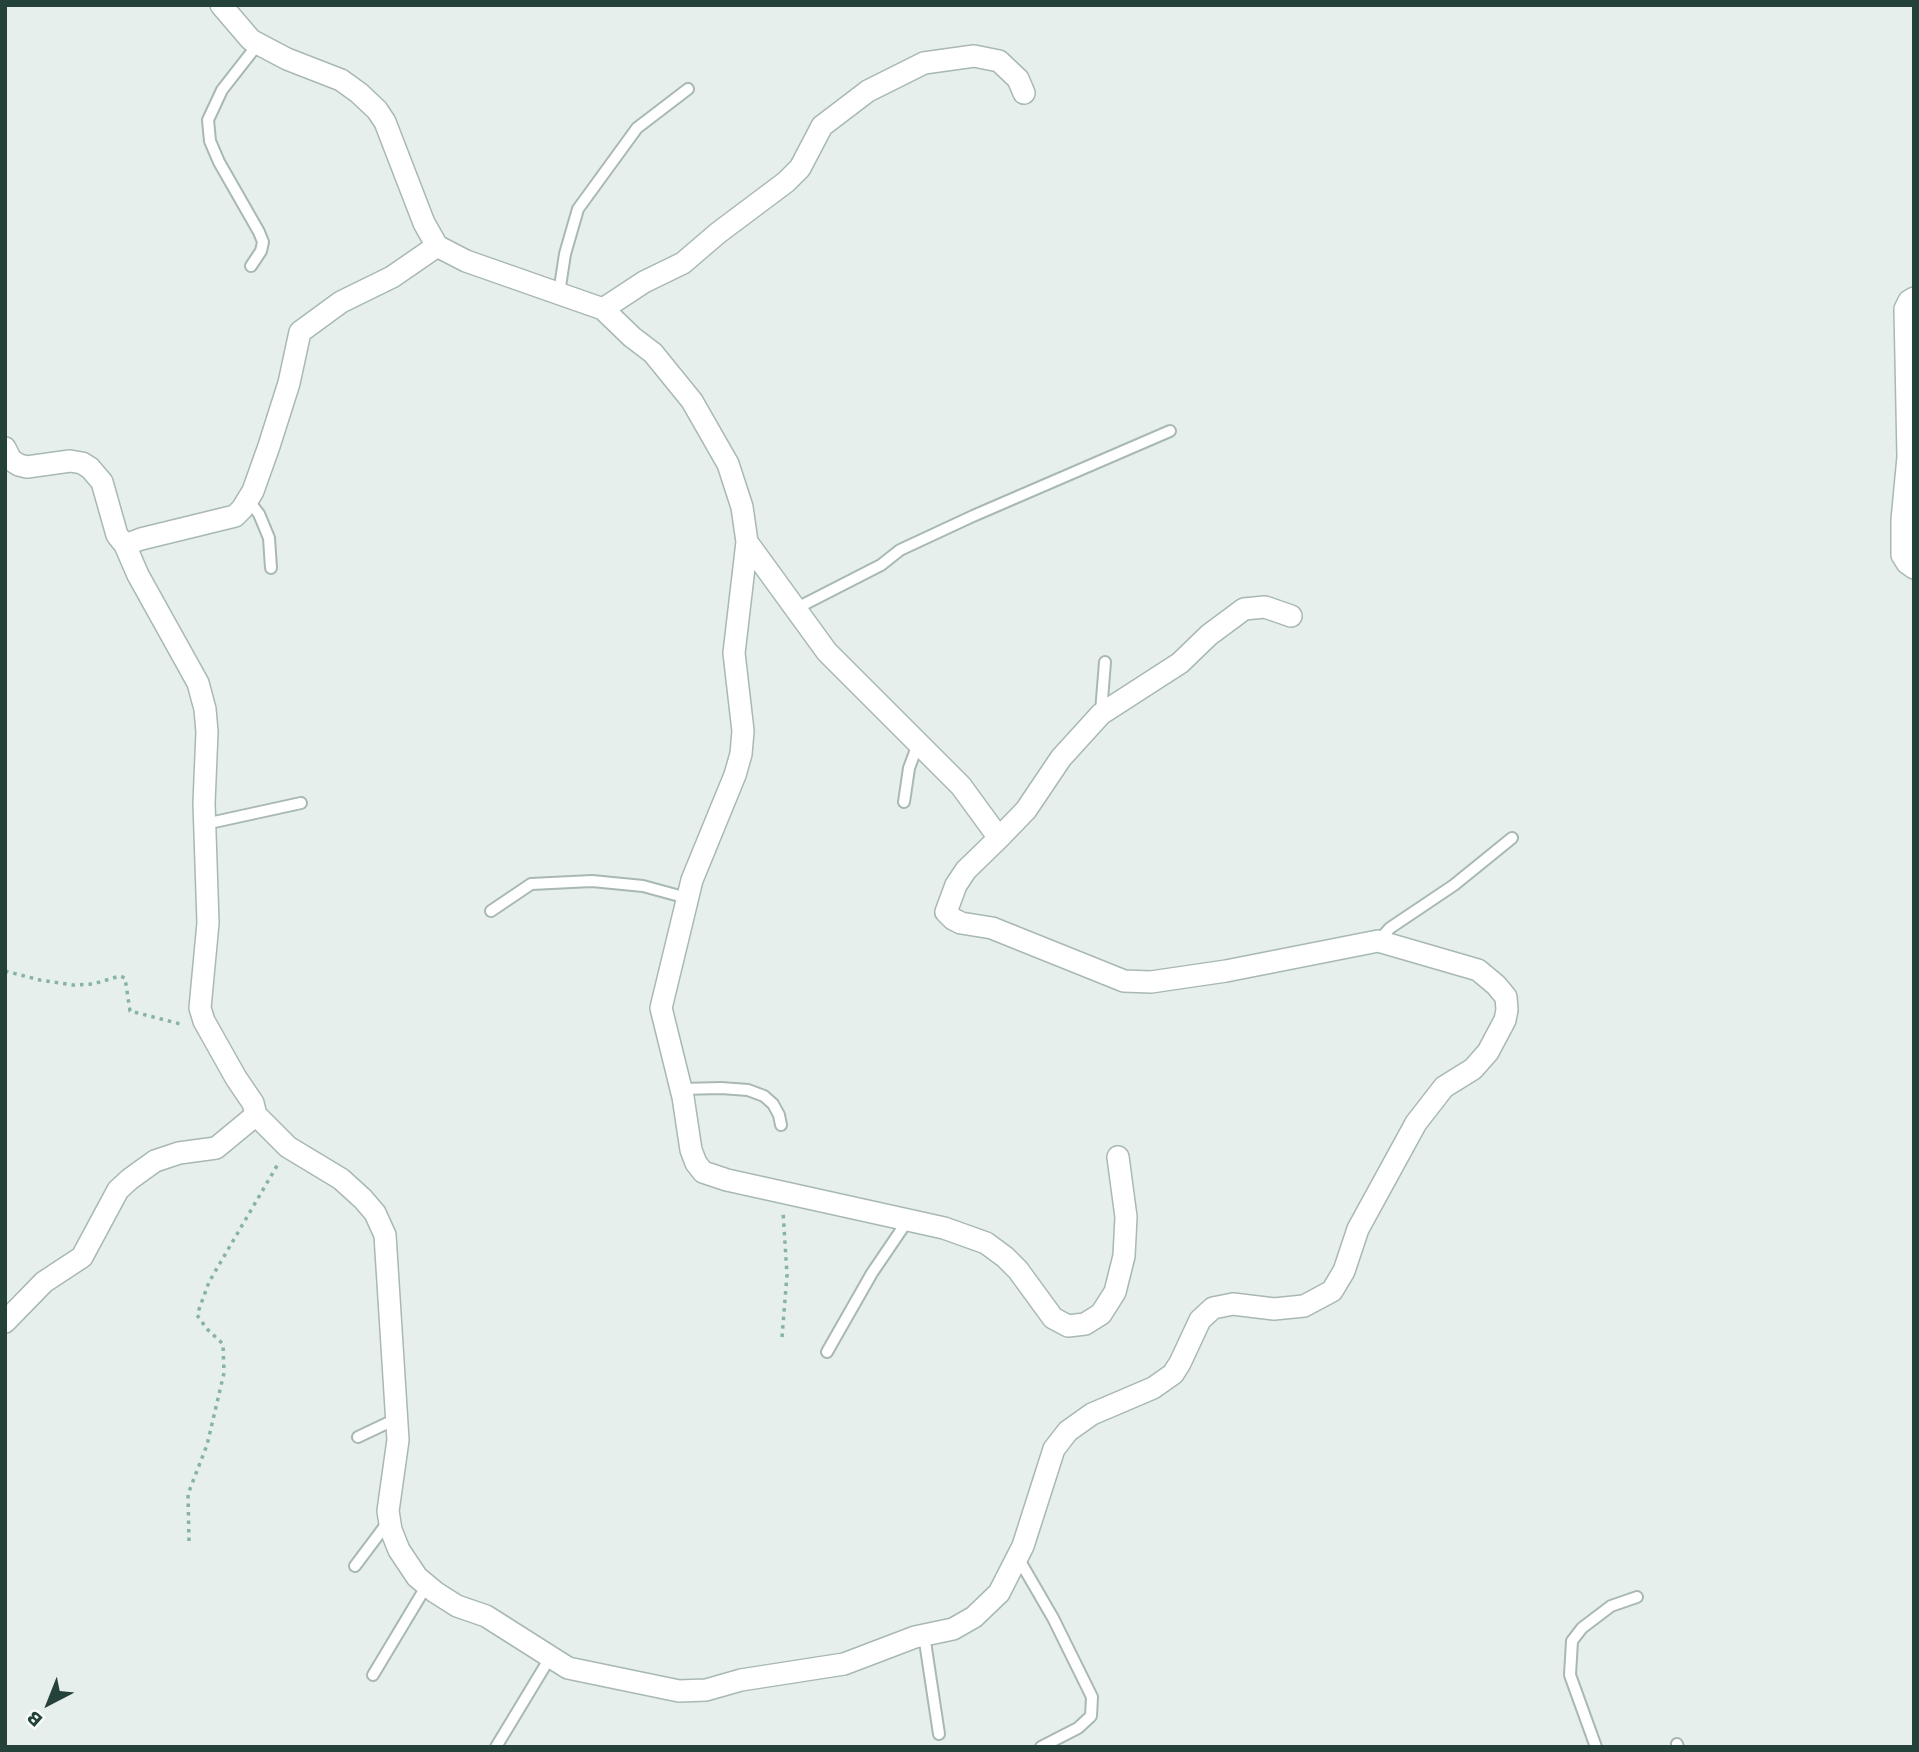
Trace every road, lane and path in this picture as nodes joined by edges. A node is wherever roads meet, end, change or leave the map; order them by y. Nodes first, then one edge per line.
1 (221, 5) edge
2 (258, 44) junction
3 (688, 89) dead end
4 (1024, 93) dead end
5 (437, 246) junction
6 (251, 266) dead end
7 (559, 293) junction
8 (1914, 298) edge
9 (603, 309) junction
10 (1170, 431) dead end
11 (5, 447) edge
12 (1911, 467) edge
13 (249, 500) junction
14 (747, 542) junction
15 (125, 545) junction
16 (271, 568) dead end
17 (1914, 568) edge
18 (797, 608) junction
19 (1291, 616) dead end
20 (1105, 662) dead end
21 (1101, 715) junction
22 (918, 744) junction
23 (904, 802) dead end
24 (302, 803) dead end
25 (205, 824) junction
26 (999, 838) junction
27 (1512, 838) dead end
28 (687, 898) junction
29 (491, 911) dead end
30 (1378, 940) junction
31 (5, 971) edge
32 (209, 1033) junction
33 (681, 1090) junction
34 (256, 1115) junction
35 (781, 1125) dead end
36 (288, 1147) junction
37 (1118, 1157) dead end
38 (782, 1192) junction
39 (908, 1220) junction
40 (5, 1322) edge
41 (782, 1338) dead end
42 (827, 1352) dead end
43 (398, 1418) junction
44 (358, 1437) dead end
45 (390, 1520) junction
46 (190, 1541) dead end
47 (1017, 1556) junction
48 (355, 1566) dead end
49 (427, 1585) junction
50 (1637, 1597) dead end
51 (924, 1635) junction
52 (551, 1656) junction
53 (373, 1675) dead end
54 (939, 1734) dead end
55 (496, 1747) edge
56 (1041, 1747) edge
57 (1595, 1747) edge

1 - 2 street
2 - 5 street
2 - 6 lane
3 - 7 lane
4 - 9 street
5 - 7 street
5 - 13 street
7 - 9 street
8 - 12 street
9 - 14 street
10 - 18 lane
11 - 15 street
12 - 17 street
13 - 15 street
13 - 16 lane
14 - 18 street
14 - 28 street
15 - 25 street
18 - 22 street
19 - 21 street
20 - 21 lane
21 - 26 street
22 - 23 lane
22 - 26 street
24 - 25 lane
25 - 32 street
26 - 30 street
27 - 30 lane
28 - 29 lane
28 - 33 street
30 - 47 street
31 - 32 path
32 - 34 street
33 - 35 lane
33 - 38 street
34 - 36 street
34 - 40 street
36 - 43 street
36 - 46 path
37 - 39 street
38 - 39 street
38 - 41 path
39 - 42 lane
43 - 44 lane
43 - 45 street
45 - 48 lane
45 - 49 street
47 - 51 street
47 - 56 lane
49 - 52 street
49 - 53 lane
50 - 57 lane
51 - 52 street
51 - 54 lane
52 - 55 lane

